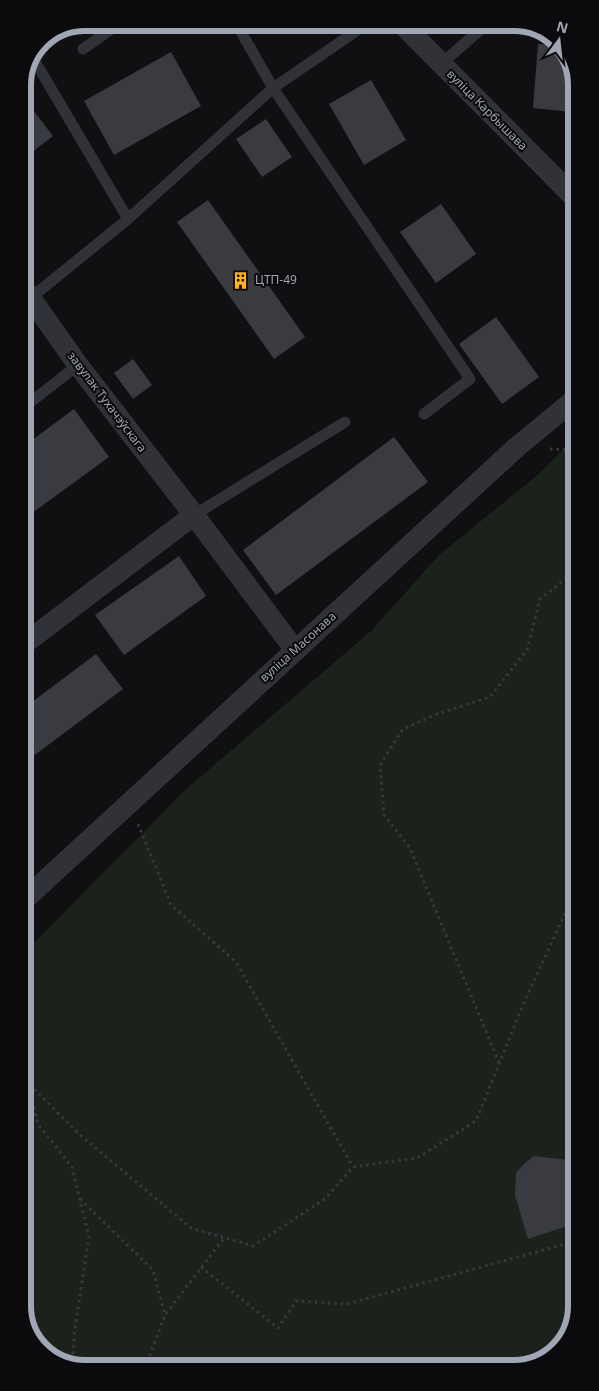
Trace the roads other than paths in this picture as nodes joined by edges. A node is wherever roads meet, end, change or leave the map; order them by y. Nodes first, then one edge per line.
1 (108, 31) edge
2 (241, 31) edge
3 (356, 31) edge
4 (409, 31) edge
5 (479, 31) edge
6 (83, 49) dead end
7 (36, 63) edge
8 (441, 64) junction
9 (273, 88) junction
10 (568, 191) edge
11 (128, 219) junction
12 (31, 292) edge
13 (31, 303) edge
14 (78, 365) junction
15 (31, 402) edge
16 (568, 405) edge
17 (424, 414) dead end
18 (345, 422) dead end
19 (194, 515) junction
20 (31, 639) edge
21 (295, 650) junction
22 (31, 893) edge

1 - 6 lane
2 - 9 lane
3 - 9 lane
4 - 8 street, вуліца Карбышава
5 - 8 lane
7 - 11 lane
8 - 10 street, вуліца Карбышава
9 - 11 lane
9 - 17 lane
11 - 12 lane
13 - 14 street, завулак Тухачэўскага
14 - 15 lane
14 - 19 street, завулак Тухачэўскага
16 - 21 street, вуліца Масонава
18 - 19 lane
19 - 20 street
19 - 21 street, завулак Тухачэўскага
21 - 22 street, вуліца Масонава

